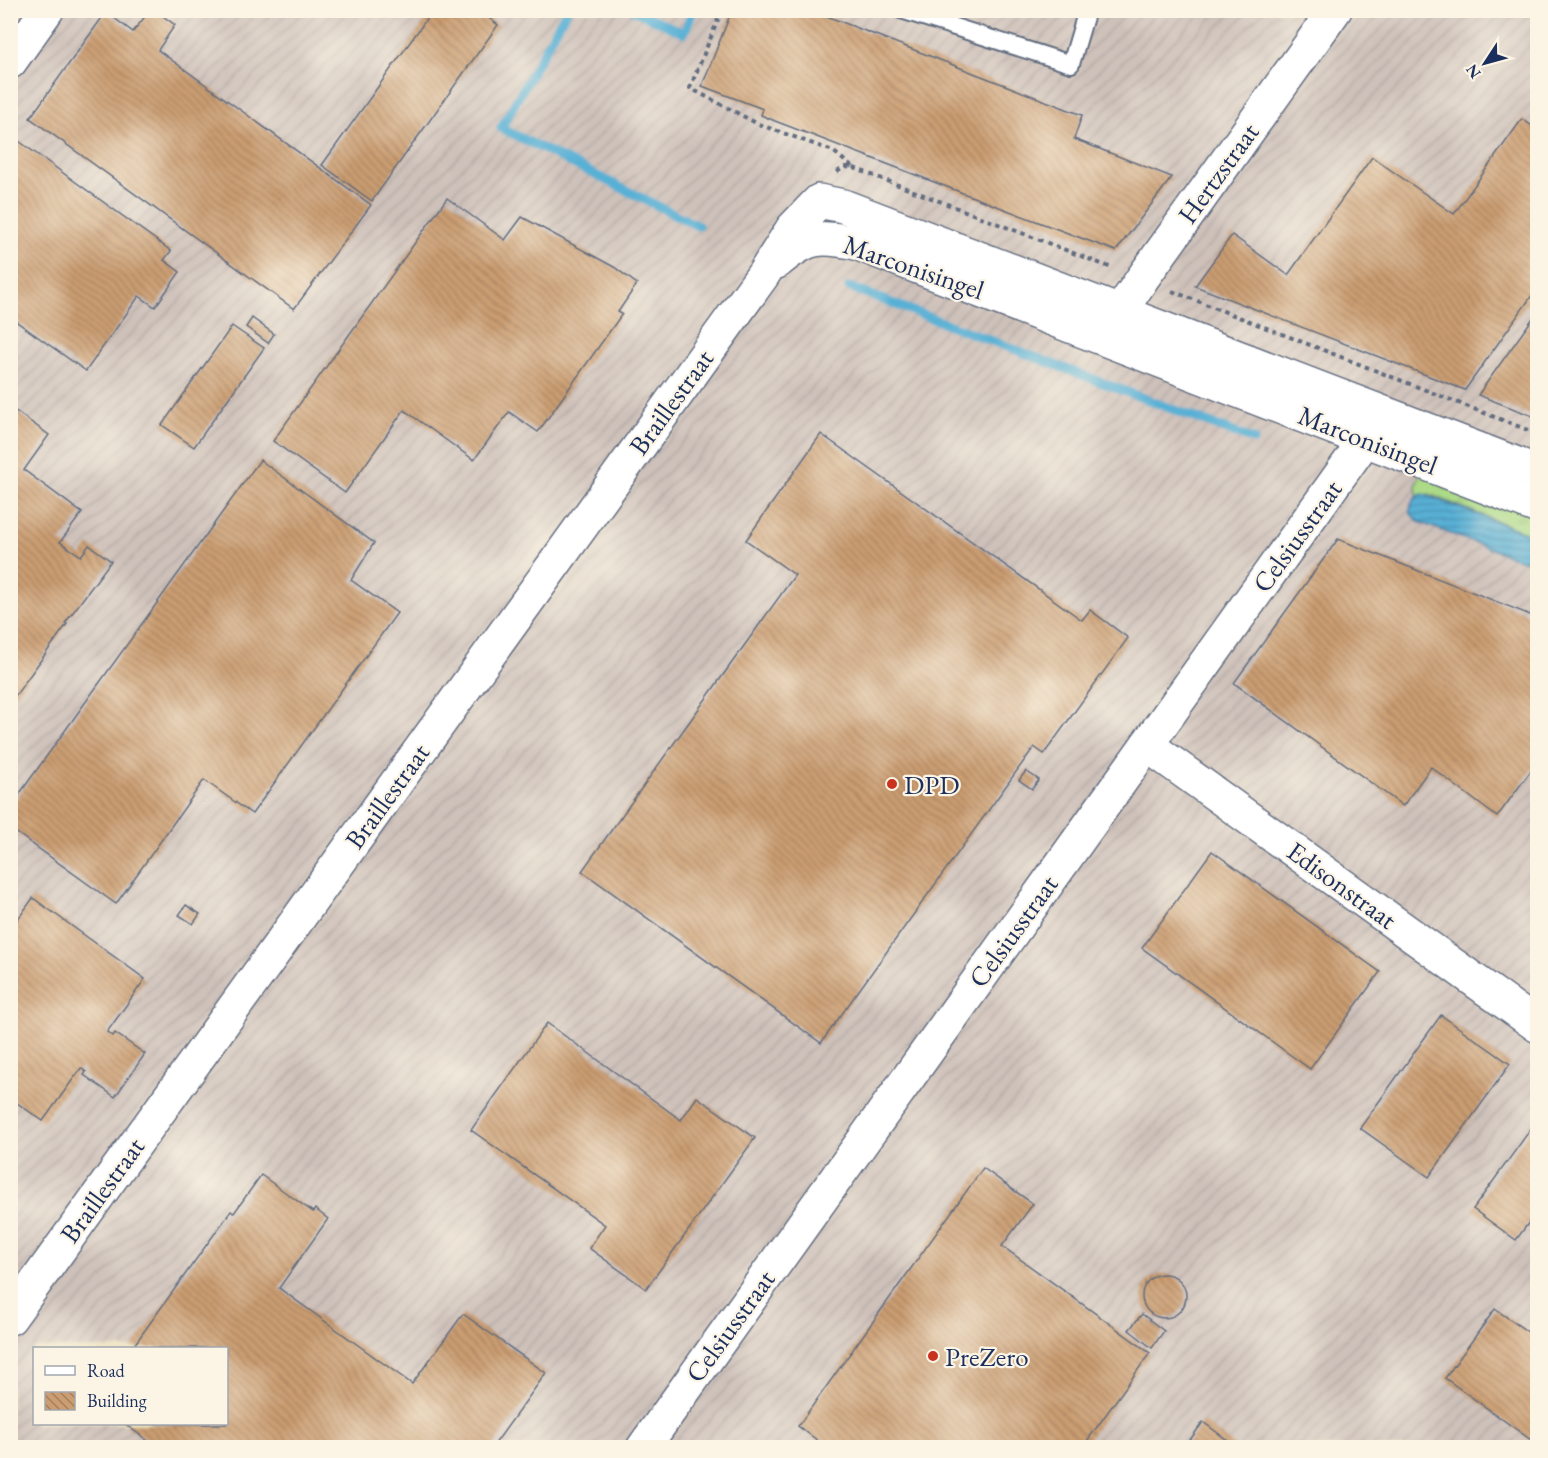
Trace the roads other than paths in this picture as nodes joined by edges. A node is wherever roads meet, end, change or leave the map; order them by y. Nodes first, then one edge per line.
1 (47, 10) edge
2 (901, 10) edge
3 (1087, 10) edge
4 (1335, 10) edge
5 (10, 62) edge
6 (763, 275) joint
7 (1115, 326) junction
8 (1372, 426) junction
9 (1538, 472) edge
10 (1538, 507) edge
11 (1147, 745) junction
12 (1538, 1026) edge
13 (10, 1318) edge
14 (643, 1448) edge

1 - 5 street
2 - 3 lane
4 - 7 street, Hertzstraat
6 - 7 street, Marconisingel
6 - 13 street, Braillestraat
7 - 8 street, Marconisingel
8 - 9 street, Marconisingel
8 - 10 street, Marconisingel
8 - 11 street, Celsiusstraat
11 - 12 street, Edisonstraat
11 - 14 street, Celsiusstraat

